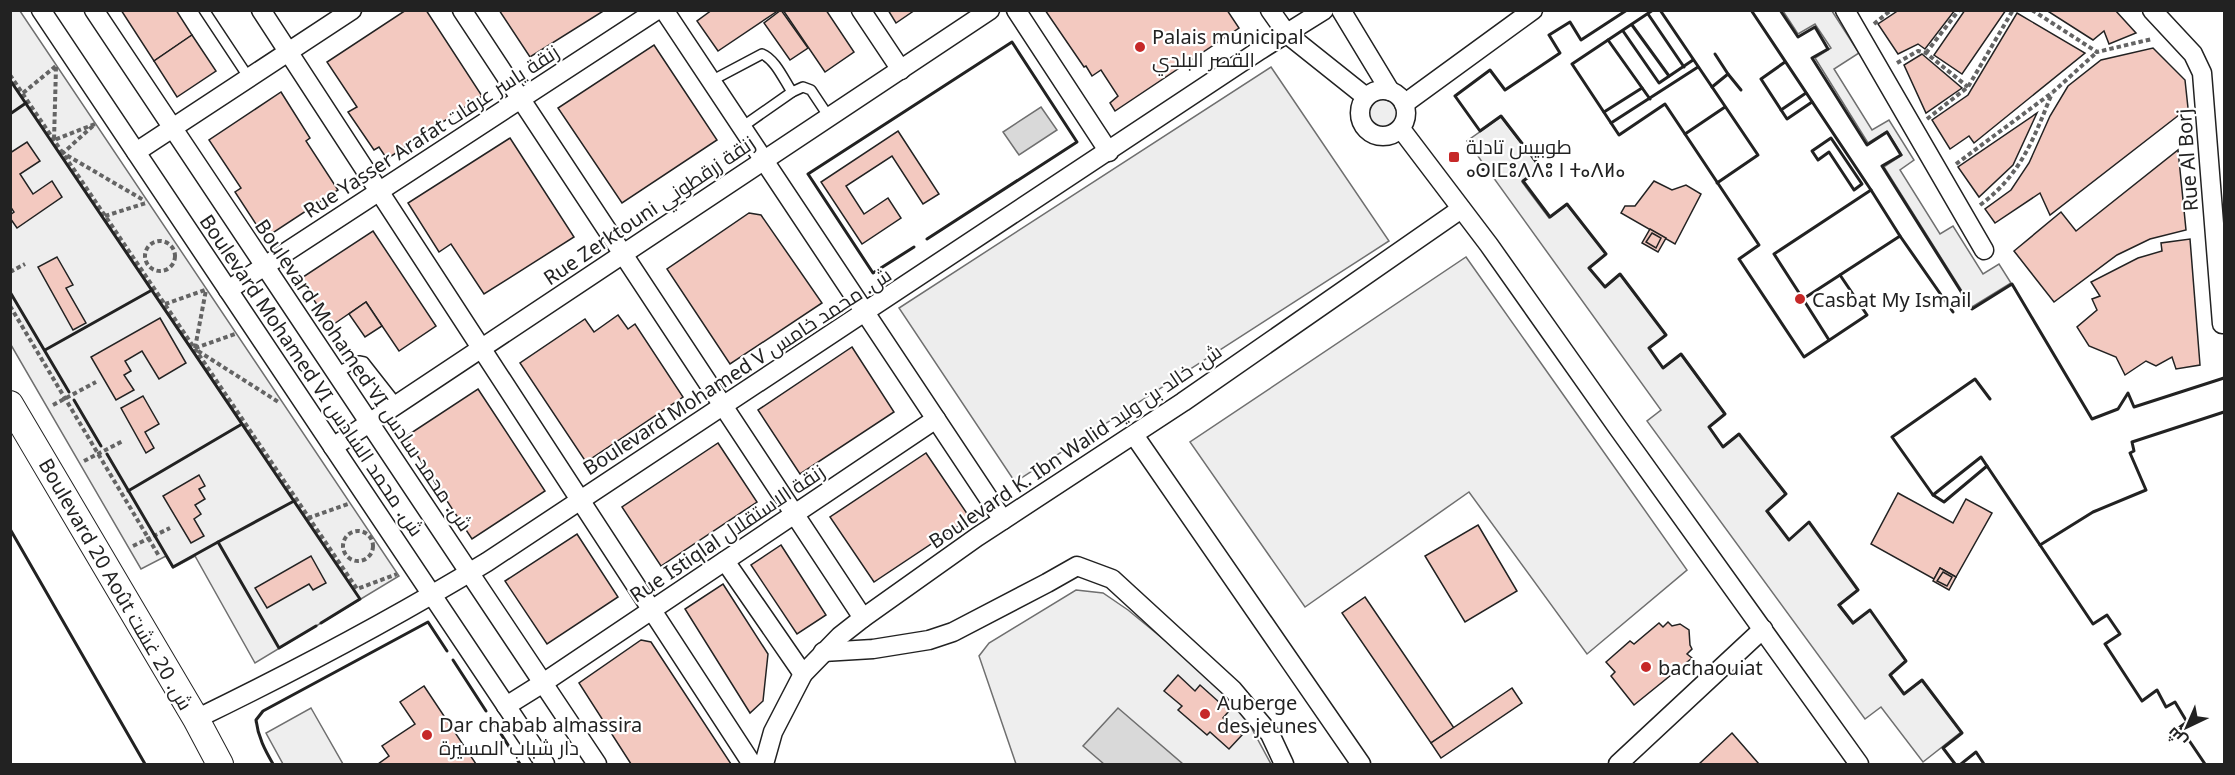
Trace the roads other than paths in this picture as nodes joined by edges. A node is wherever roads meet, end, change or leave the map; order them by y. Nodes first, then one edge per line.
1 (94, 10) edge
2 (204, 10) edge
3 (261, 10) edge
4 (352, 10) edge
5 (462, 10) edge
6 (657, 10) edge
7 (664, 10) edge
8 (861, 10) edge
9 (990, 10) edge
10 (1016, 10) edge
11 (1270, 10) edge
12 (1324, 10) edge
13 (1341, 10) edge
14 (1533, 10) edge
15 (1845, 10) edge
16 (2152, 10) edge
17 (43, 11) edge
18 (1287, 34) junction
19 (288, 52) junction
20 (901, 70) junction
21 (249, 78) junction
22 (711, 81) junction
23 (1390, 91) junction
24 (792, 92) junction
25 (1366, 97) junction
26 (521, 99) junction
27 (1404, 105) junction
28 (829, 117) junction
29 (742, 127) junction
30 (173, 128) junction
31 (1401, 129) junction
32 (136, 152) junction
33 (1109, 152) junction
34 (764, 160) junction
35 (379, 192) junction
36 (1461, 209) junction
37 (1984, 250) dead end
38 (623, 254) junction
39 (265, 266) junction
40 (228, 290) junction
41 (865, 313) junction
42 (2222, 324) dead end
43 (481, 349) junction
44 (336, 373) junction
45 (10, 404) edge
46 (397, 404) junction
47 (723, 406) junction
48 (936, 419) junction
49 (369, 423) junction
50 (1134, 435) junction
51 (333, 447) junction
52 (580, 501) junction
53 (795, 514) junction
54 (1002, 520) junction
55 (725, 561) junction
56 (469, 573) junction
57 (431, 594) junction
58 (652, 610) junction
59 (863, 618) junction
60 (1763, 629) junction
61 (823, 652) junction
62 (803, 674) junction
63 (543, 683) junction
64 (506, 706) junction
65 (196, 719) junction
66 (220, 765) edge
67 (545, 765) edge
68 (597, 765) edge
69 (752, 765) edge
70 (764, 765) edge
71 (1284, 765) edge
72 (1361, 765) edge
73 (1618, 765) edge
74 (1859, 765) edge

1 - 30 street, Boulevard Mohamed VI ش. محمد سادس
2 - 21 lane
3 - 19 street
4 - 19 street
5 - 26 street
6 - 26 street, Rue Yasser Arafat زنقة ياسر عرفات
7 - 22 street
8 - 20 street
9 - 20 street, Rue Zerktouni زنقة زرقطوني
10 - 33 street
11 - 18 street
12 - 18 street, Boulevard Mohamed V ش. محمد خامس
13 - 23 street
14 - 27 street
15 - 37 street
16 - 42 street, Rue Al Borj
17 - 32 street, Boulevard Mohamed VI ش. محمد السادس
18 - 25 street
18 - 33 street, Boulevard Mohamed V ش. محمد خامس
19 - 21 street
19 - 35 street
20 - 28 street, Rue Zerktouni زنقة زرقطوني
21 - 30 street
22 - 24 lane
22 - 29 street
23 - 25 street
23 - 27 street
24 - 28 lane
24 - 29 lane
25 - 31 street
26 - 35 street, Rue Yasser Arafat زنقة ياسر عرفات
26 - 38 street
27 - 31 street
28 - 34 street, Rue Zerktouni زنقة زرقطوني
29 - 34 street
30 - 32 street
30 - 39 street, Boulevard Mohamed VI ش. محمد سادس
31 - 36 street
32 - 40 street, Boulevard Mohamed VI ش. محمد السادس
33 - 41 street, Boulevard Mohamed V ش. محمد خامس
34 - 38 street, Rue Zerktouni زنقة زرقطوني
34 - 41 street
35 - 39 street, Rue Yasser Arafat زنقة ياسر عرفات
35 - 43 street
36 - 50 street, Boulevard K. Ibn Walid ش. خالد بن وليد
36 - 60 street
38 - 43 street, Rue Zerktouni زنقة زرقطوني
38 - 47 street
39 - 40 street, Rue Yasser Arafat زنقة ياسر عرفات
39 - 44 street, Boulevard Mohamed VI ش. محمد سادس
40 - 51 street, Boulevard Mohamed VI ش. محمد السادس
41 - 47 street, Boulevard Mohamed V ش. محمد خامس
41 - 48 street
43 - 46 street, Rue Zerktouni زنقة زرقطوني
43 - 52 street
44 - 46 lane
44 - 49 street, Boulevard Mohamed VI ش. محمد سادس
45 - 65 main road, Boulevard 20 Août ش. 20 غشت
46 - 49 street, Rue Zerktouni زنقة زرقطوني
47 - 52 street, Boulevard Mohamed V ش. محمد خامس
47 - 53 street
48 - 53 street, Rue Istiqlal زنقة الاستقلال
48 - 54 street
49 - 51 street, Rue Zerktouni زنقة زرقطوني
49 - 56 street, Boulevard Mohamed VI ش. محمد سادس
50 - 54 street, Boulevard K. Ibn Walid ش. خالد بن وليد
50 - 72 street
51 - 57 street, Boulevard Mohamed VI ش. محمد السادس
52 - 56 street, Boulevard Mohamed V ش. محمد خامس
52 - 58 street
53 - 55 street, Rue Istiqlal زنقة الاستقلال
53 - 59 street
54 - 59 street, Boulevard K. Ibn Walid ش. خالد بن وليد
55 - 58 street, Rue Istiqlal زنقة الاستقلال
55 - 62 street
56 - 57 street, Boulevard Mohamed V ش. محمد خامس
56 - 63 street, Boulevard Mohamed VI ش. محمد سادس
57 - 64 street, Boulevard Mohamed VI ش. محمد السادس
57 - 65 street, Boulevard Mohamed V ش. محمد خامس
58 - 63 street, Rue Istiqlal زنقة الاستقلال
58 - 69 street
59 - 61 street, Boulevard K. Ibn Walid ش. خالد بن وليد
60 - 73 street
60 - 74 street
61 - 62 street, Boulevard K. Ibn Walid ش. خالد بن وليد
61 - 71 street
62 - 70 street, Boulevard K. Ibn Walid ش. خالد بن وليد
63 - 64 street, Rue Istiqlal زنقة الاستقلال
63 - 68 street, Boulevard Mohamed VI ش. محمد سادس
64 - 67 street, Boulevard Mohamed VI ش. محمد السادس
65 - 66 main road, Boulevard 20 Août ش. 20 غشت

